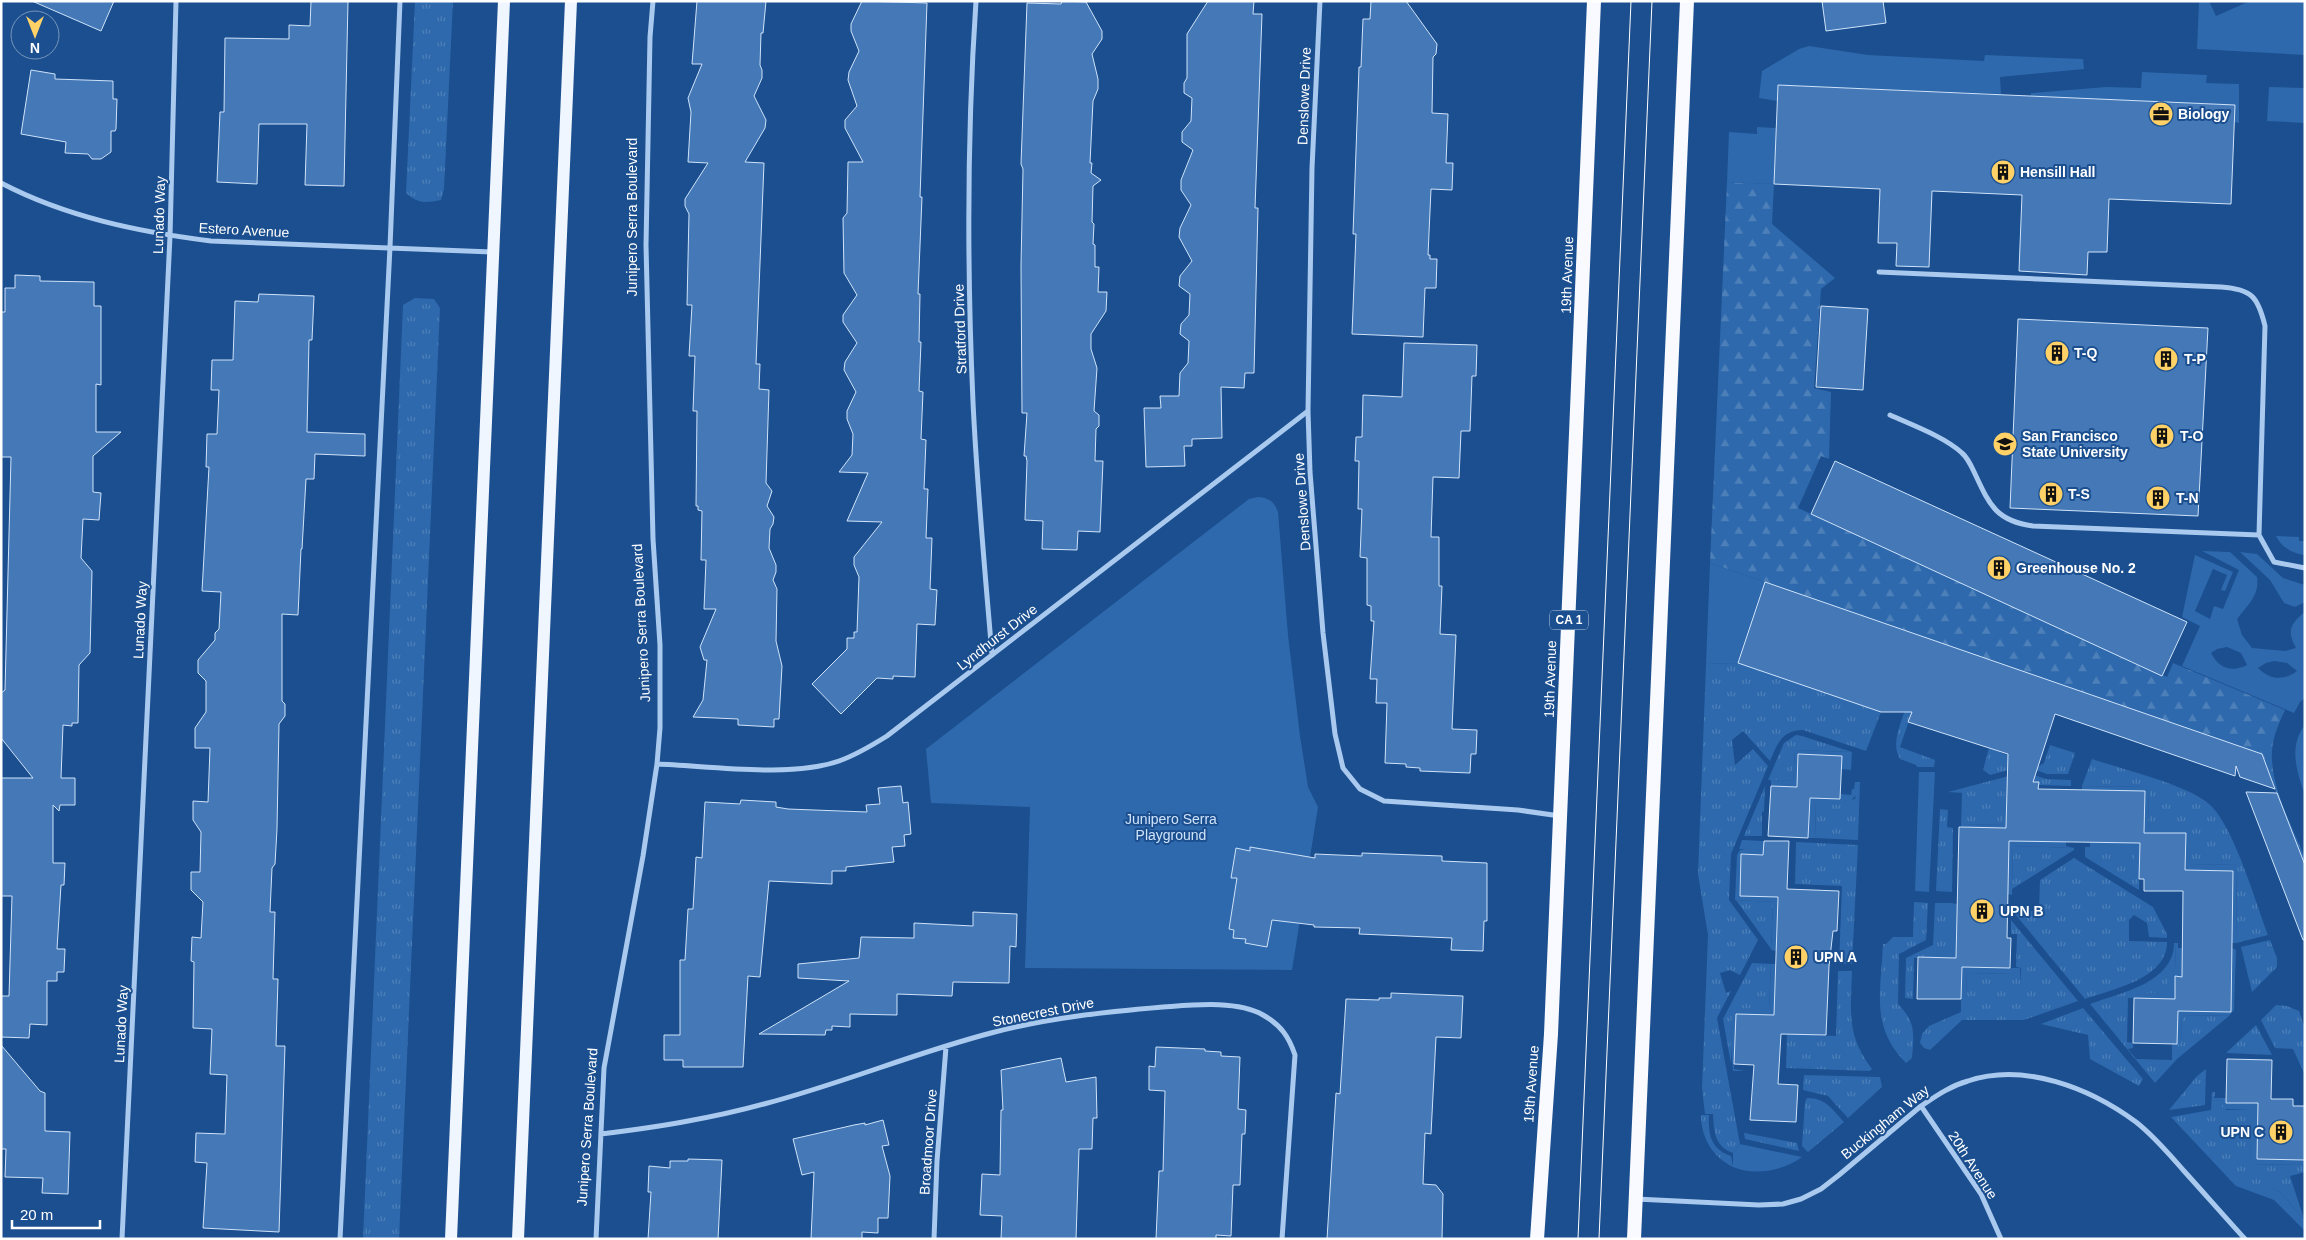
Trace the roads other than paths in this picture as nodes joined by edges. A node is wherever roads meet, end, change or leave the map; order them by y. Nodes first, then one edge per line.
1 (176, 1) edge
2 (400, 1) edge
3 (504, 1) edge
4 (571, 1) edge
5 (653, 1) edge
6 (976, 1) edge
7 (1320, 1) edge
8 (1594, 1) edge
9 (1687, 1) edge
10 (1, 183) edge
11 (170, 236) junction
12 (390, 247) junction
13 (493, 252) junction
14 (1879, 272) dead end
15 (1308, 411) junction
16 (1890, 415) dead end
17 (2258, 535) junction
18 (2305, 568) edge
19 (992, 655) junction
20 (657, 764) junction
21 (1560, 816) junction
22 (946, 1046) junction
23 (1921, 1106) junction
24 (600, 1134) junction
25 (1636, 1199) junction
26 (122, 1239) edge
27 (340, 1239) edge
28 (451, 1239) edge
29 (518, 1239) edge
30 (596, 1239) edge
31 (934, 1239) edge
32 (1282, 1239) edge
33 (1537, 1239) edge
34 (1634, 1239) edge
35 (2001, 1239) edge
36 (2245, 1239) edge

1 - 11 street, Lunado Way
2 - 12 street
3 - 13 main road
4 - 29 main road
5 - 20 street, Junipero Serra Boulevard
6 - 19 street, Stratford Drive
7 - 15 street, Denslowe Drive
8 - 21 highway, 19th Avenue / CA 1
9 - 25 highway
10 - 11 street, Estero Avenue
11 - 12 street, Estero Avenue
11 - 26 street, Lunado Way
12 - 13 street, Estero Avenue
12 - 27 street
13 - 28 main road
14 - 17 street
15 - 19 street, Lyndhurst Drive
15 - 21 street, Denslowe Drive
16 - 17 street
17 - 18 street
19 - 20 street, Lyndhurst Drive
20 - 24 street, Junipero Serra Boulevard
21 - 33 highway, 19th Avenue / CA 1
22 - 24 street, Stonecrest Drive
22 - 31 street, Broadmoor Drive
22 - 32 street, Stonecrest Drive
23 - 25 street, Buckingham Way
23 - 35 street, 20th Avenue
23 - 36 street, Buckingham Way
24 - 30 street, Junipero Serra Boulevard
25 - 34 highway

